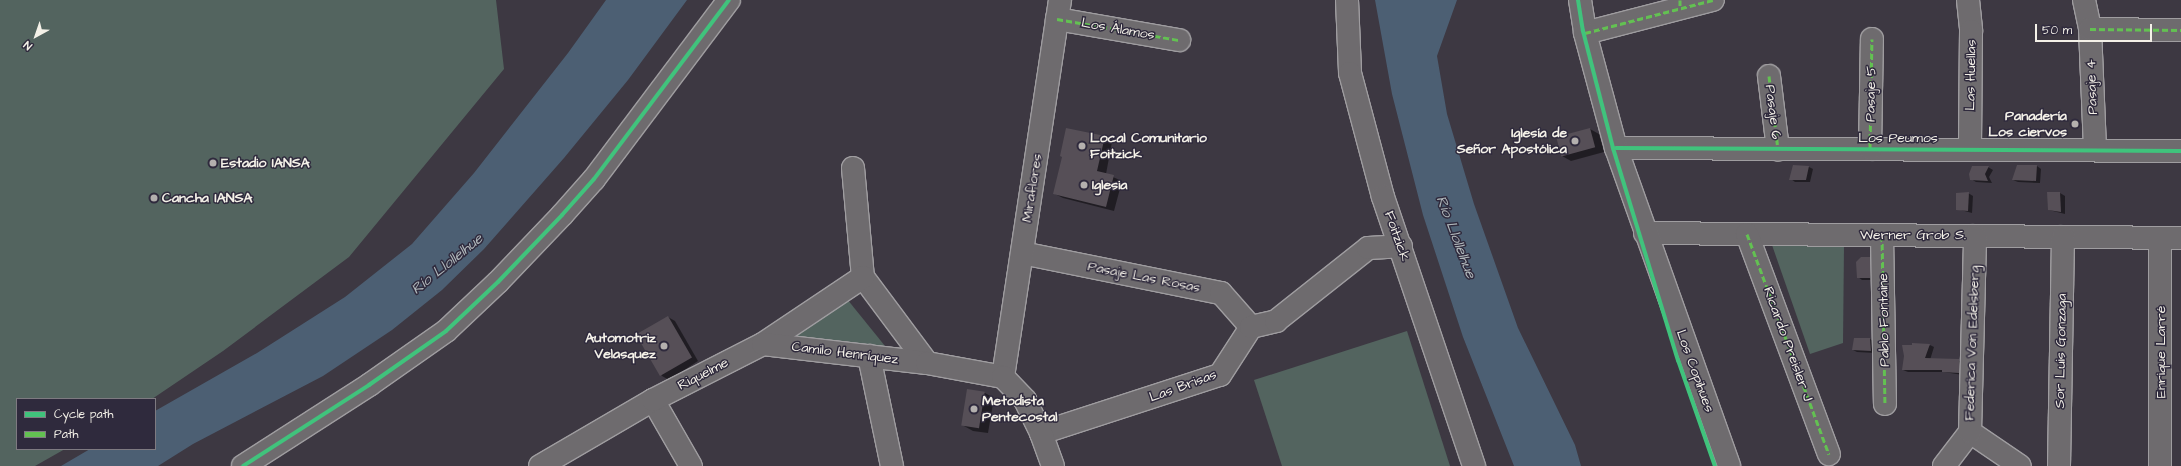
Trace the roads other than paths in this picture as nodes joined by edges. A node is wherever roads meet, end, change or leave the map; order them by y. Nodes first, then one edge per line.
1 (729, 0) edge
2 (1347, 0) edge
3 (1580, 0) edge
4 (1712, 0) edge
5 (1968, 0) edge
6 (2084, 0) edge
7 (1680, 4) edge
8 (1059, 9) edge
9 (2090, 29) junction
10 (2181, 30) edge
11 (1585, 32) junction
12 (1872, 39) dead end
13 (1179, 40) dead end
14 (1769, 76) dead end
15 (1616, 148) junction
16 (1778, 149) junction
17 (1870, 149) junction
18 (1970, 150) junction
19 (2095, 150) junction
20 (2181, 151) edge
21 (853, 168) dead end
22 (1645, 233) junction
23 (1747, 234) junction
24 (1882, 235) junction
25 (1975, 236) junction
26 (2063, 237) junction
27 (2171, 238) edge
28 (1401, 246) junction
29 (1022, 253) junction
30 (863, 277) junction
31 (1251, 327) junction
32 (763, 344) junction
33 (869, 356) junction
34 (927, 363) junction
35 (1003, 376) junction
36 (653, 400) junction
37 (1885, 404) dead end
38 (1970, 432) junction
39 (1041, 434) junction
40 (1829, 454) dead end
41 (243, 466) edge
42 (540, 466) edge
43 (691, 466) edge
44 (892, 466) edge
45 (1053, 466) edge
46 (1474, 466) edge
47 (1729, 466) edge
48 (1944, 466) edge
49 (2020, 466) edge
50 (2059, 466) edge
51 (2160, 466) edge

1 - 41 street
2 - 28 street, Foitzick
3 - 11 street, Los Copihues
4 - 7 street
5 - 18 street, Las Huellas
6 - 9 street, Pasaje 4
7 - 11 street
8 - 13 street, Los Álamos
8 - 29 street, Miraflores
9 - 10 street
9 - 19 street, Pasaje 4
11 - 15 street, Los Copihues
12 - 17 street, Pasaje 5
14 - 16 street, Pasaje 6
15 - 16 street, Los Peumos
15 - 22 street, Los Copihues
16 - 17 street, Los Peumos
17 - 18 street, Los Peumos
18 - 19 street, Los Peumos
19 - 20 street, Los Peumos
21 - 30 street
22 - 23 street, Werner Grob S.
22 - 47 street, Los Copihues
23 - 24 street, Werner Grob S.
23 - 40 street, Ricardo Preisler J
24 - 25 street, Werner Grob S.
24 - 37 street, Pablo Fontaine
25 - 26 street, Werner Grob S.
25 - 38 street, Federica Von Edelsberg
26 - 27 street, Werner Grob S.
26 - 50 street, Sor Luis Gonzaga
27 - 51 street, Enrique Larré
28 - 31 street
28 - 46 street, Foitzick
29 - 31 street, Pasaje Las Rosas
29 - 35 street, Miraflores
30 - 32 street, Riquelme
30 - 34 street, Camilo Henríquez
31 - 39 street, Las Brisas
32 - 33 street, Camilo Henríquez
32 - 36 street, Riquelme
33 - 34 street, Camilo Henríquez
33 - 44 street
34 - 35 street, Camilo Henríquez
35 - 39 street
36 - 42 street, Riquelme
36 - 43 street
38 - 48 street, Federica Von Edelsberg
38 - 49 street
39 - 45 street

